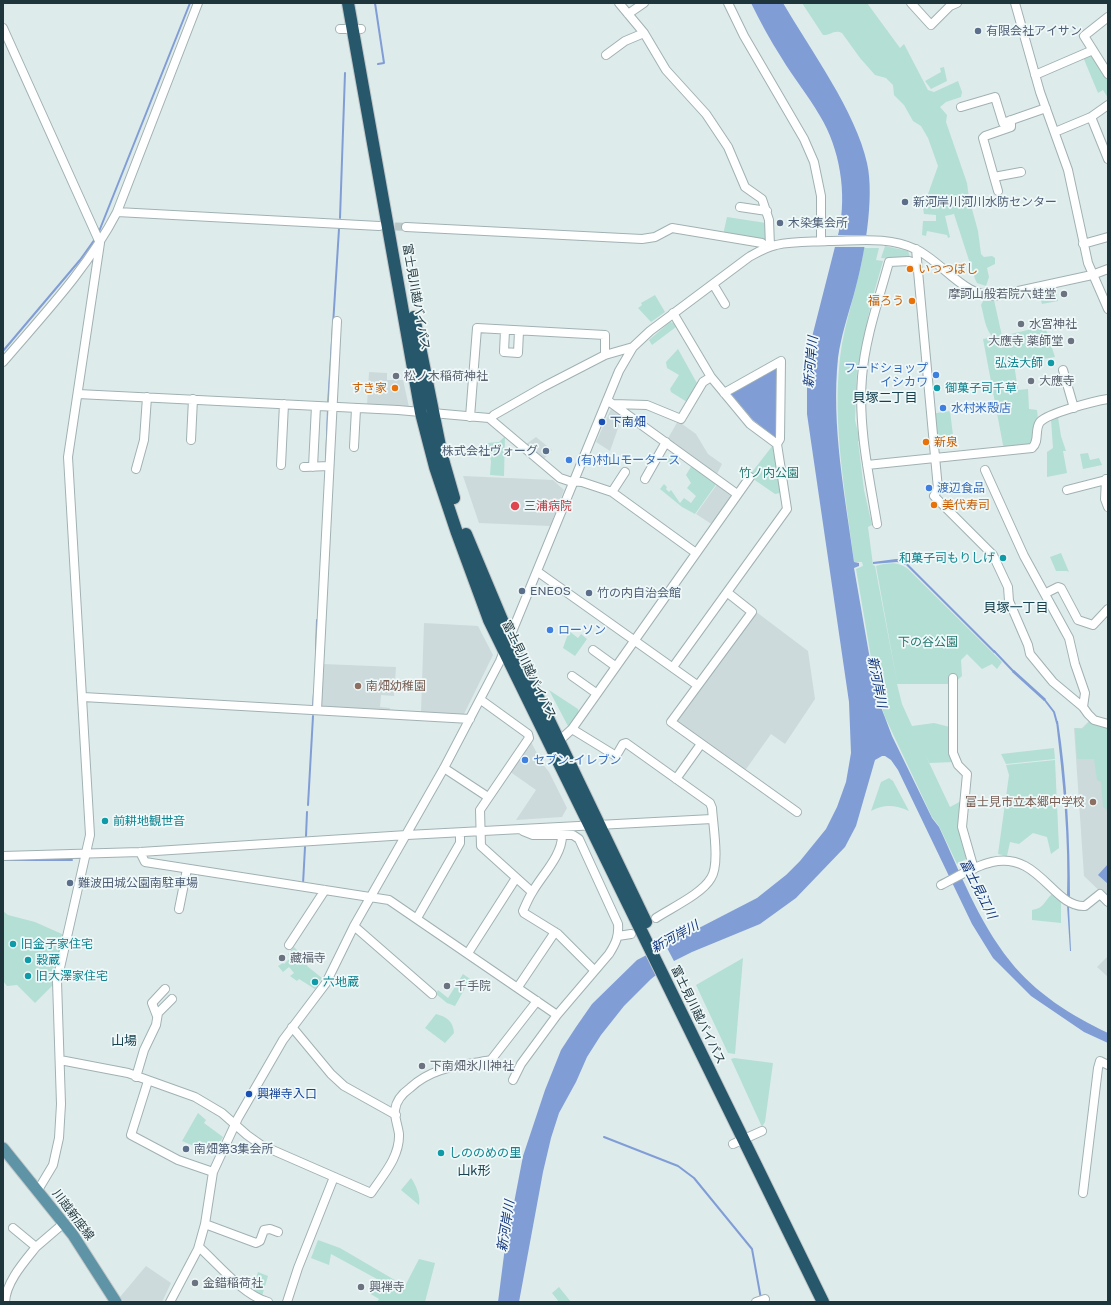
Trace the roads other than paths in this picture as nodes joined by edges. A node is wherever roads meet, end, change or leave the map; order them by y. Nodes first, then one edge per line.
1 (198, 3) edge
2 (348, 3) edge
3 (356, 3) edge
4 (619, 3) edge
5 (644, 3) edge
6 (728, 3) edge
7 (911, 3) edge
8 (1015, 3) edge
9 (952, 4) edge
10 (628, 14) junction
11 (1108, 17) edge
12 (3, 28) edge
13 (340, 29) dead end
14 (357, 29) junction
15 (644, 33) junction
16 (1093, 50) junction
17 (606, 55) dead end
18 (1108, 74) edge
19 (1035, 75) junction
20 (1108, 104) edge
21 (961, 107) dead end
22 (1046, 108) junction
23 (1091, 117) junction
24 (1011, 120) junction
25 (1055, 132) junction
26 (1108, 159) edge
27 (1021, 172) dead end
28 (994, 177) junction
29 (998, 191) dead end
30 (740, 207) dead end
31 (767, 211) junction
32 (117, 212) junction
33 (379, 226) tunnel mouth
34 (406, 227) tunnel mouth
35 (1108, 236) edge
36 (822, 239) junction
37 (100, 243) junction
38 (1083, 244) junction
39 (769, 247) junction
40 (916, 249) junction
41 (917, 264) junction
42 (1108, 268) edge
43 (1092, 275) junction
44 (713, 284) junction
45 (725, 304) dead end
46 (1108, 306) edge
47 (673, 313) junction
48 (337, 321) dead end
49 (505, 330) junction
50 (519, 331) junction
51 (633, 347) junction
52 (604, 355) junction
53 (3, 362) edge
54 (1063, 370) dead end
55 (711, 377) junction
56 (724, 393) junction
57 (78, 394) junction
58 (147, 397) junction
59 (192, 399) junction
60 (1108, 399) edge
61 (610, 402) junction
62 (284, 404) junction
63 (316, 406) junction
64 (329, 407) junction
65 (1074, 408) junction
66 (356, 409) junction
67 (427, 413) junction
68 (470, 417) junction
69 (491, 418) junction
70 (191, 440) dead end
71 (666, 442) junction
72 (777, 444) junction
73 (354, 447) dead end
74 (935, 458) junction
75 (281, 465) dead end
76 (868, 465) junction
77 (327, 466) junction
78 (136, 469) dead end
79 (985, 470) dead end
80 (625, 472) dead end
81 (750, 477) dead end
82 (645, 479) dead end
83 (1107, 480) edge
84 (574, 481) junction
85 (1067, 490) dead end
86 (612, 492) junction
87 (738, 494) junction
88 (1108, 507) edge
89 (877, 524) dead end
90 (696, 553) junction
91 (538, 572) junction
92 (728, 593) junction
93 (1046, 593) junction
94 (1108, 609) edge
95 (634, 639) junction
96 (510, 640) junction
97 (593, 650) dead end
98 (504, 651) junction
99 (615, 666) junction
100 (673, 667) junction
101 (572, 676) dead end
102 (953, 678) dead end
103 (697, 685) junction
104 (596, 693) junction
105 (83, 698) junction
106 (481, 700) junction
107 (1083, 707) junction
108 (317, 710) junction
109 (470, 719) junction
110 (1108, 724) edge
111 (572, 729) junction
112 (560, 741) junction
113 (701, 744) junction
114 (444, 768) junction
115 (676, 779) junction
116 (488, 797) junction
117 (797, 812) dead end
118 (712, 819) junction
119 (595, 825) junction
120 (519, 830) junction
121 (480, 832) junction
122 (460, 833) junction
123 (407, 835) junction
124 (562, 836) junction
125 (140, 852) junction
126 (84, 854) junction
127 (3, 856) edge
128 (187, 869) junction
129 (972, 870) junction
130 (516, 878) junction
131 (941, 885) dead end
132 (325, 890) junction
133 (532, 892) junction
134 (372, 896) junction
135 (1108, 902) edge
136 (180, 909) dead end
137 (416, 918) junction
138 (656, 918) dead end
139 (354, 926) junction
140 (554, 932) junction
141 (631, 934) dead end
142 (618, 936) junction
143 (289, 945) dead end
144 (468, 953) junction
145 (594, 970) junction
146 (518, 987) junction
147 (165, 988) dead end
148 (432, 994) dead end
149 (172, 999) dead end
150 (537, 1001) junction
151 (557, 1015) junction
152 (157, 1016) junction
153 (292, 1027) junction
154 (60, 1060) junction
155 (1108, 1065) edge
156 (136, 1077) junction
157 (513, 1080) dead end
158 (148, 1081) junction
159 (396, 1115) junction
160 (235, 1125) junction
161 (747, 1137) junction
162 (3, 1148) edge
163 (213, 1172) junction
164 (334, 1177) junction
165 (38, 1190) junction
166 (1083, 1193) dead end
167 (64, 1223) junction
168 (205, 1224) junction
169 (13, 1228) dead end
170 (278, 1232) dead end
171 (36, 1247) junction
172 (199, 1247) junction
173 (5, 1302) edge
174 (116, 1302) edge
175 (170, 1302) edge
176 (268, 1302) edge
177 (287, 1302) edge
178 (823, 1302) edge
179 (832, 1302) edge

1 - 32 street
2 - 14 highway, 富士見川越バイパス
3 - 14 highway, 富士見川越バイパス
4 - 10 street
5 - 10 street
6 - 36 street
7 - 9 street
8 - 19 street
10 - 15 street
11 - 16 street
12 - 37 street
13 - 14 street
14 - 67 highway, 富士見川越バイパス
15 - 17 street
15 - 31 street
16 - 18 street
16 - 19 street
19 - 22 street
20 - 23 street
21 - 24 street
22 - 24 street
22 - 25 street
23 - 25 street
23 - 26 street
24 - 28 street
25 - 38 street
27 - 28 street
28 - 29 street
30 - 31 street
31 - 39 street
32 - 33 street
32 - 37 street
34 - 39 street
35 - 38 street
36 - 39 street
36 - 40 street
37 - 53 street
37 - 57 street
38 - 43 street
39 - 44 street
40 - 41 street
40 - 43 street
41 - 74 street
41 - 76 street
42 - 43 street
43 - 46 street
44 - 45 street
44 - 47 street
47 - 51 street
47 - 55 street
48 - 64 street
49 - 50 street
49 - 50 street
49 - 68 street
50 - 52 street
51 - 52 street
51 - 61 street
52 - 69 street
54 - 65 street
55 - 56 street
55 - 61 street
56 - 72 street
56 - 72 street
57 - 58 street
57 - 105 street
58 - 59 street
58 - 78 street
59 - 62 street
59 - 70 street
60 - 65 street
61 - 71 street
61 - 84 street
62 - 63 street
62 - 75 street
63 - 64 street
63 - 77 street
64 - 66 street
64 - 77 street
65 - 74 street
66 - 67 street
66 - 73 street
67 - 68 street
67 - 96 highway, 富士見川越バイパス
67 - 98 highway, 富士見川越バイパス
68 - 69 street
69 - 84 street
71 - 82 street
71 - 87 street
72 - 92 street
74 - 76 street
74 - 107 street
76 - 89 street
77 - 108 street
79 - 93 street
80 - 86 street
81 - 87 street
83 - 85 street
83 - 88 street
84 - 86 street
84 - 91 street
86 - 90 street
87 - 90 street
90 - 95 street
91 - 95 street
91 - 96 street
92 - 100 street
92 - 103 street
93 - 94 street
93 - 107 street
95 - 99 street
95 - 100 street
96 - 98 street
96 - 112 highway, 富士見川越バイパス
97 - 99 street
98 - 106 street
98 - 119 highway, 富士見川越バイパス
99 - 104 street
100 - 103 street
101 - 104 street
102 - 129 street
103 - 113 street
104 - 111 street
105 - 108 street
105 - 126 street
106 - 109 street
106 - 116 street
107 - 110 street
108 - 109 street
109 - 114 street
111 - 112 street
111 - 115 street
112 - 119 highway, 富士見川越バイパス
113 - 115 street
113 - 117 street
114 - 116 street
114 - 123 street
115 - 118 street
116 - 121 street
118 - 119 street
118 - 138 street
119 - 120 street
119 - 161 highway, 富士見川越バイパス
120 - 121 street
120 - 124 street
121 - 122 street
121 - 130 street
122 - 123 street
122 - 137 street
123 - 125 street
123 - 134 street
124 - 133 street
124 - 142 street
125 - 126 street
125 - 128 street
126 - 127 street
126 - 154 street
128 - 132 street
128 - 136 street
129 - 131 street
129 - 135 street
130 - 133 street
130 - 144 street
132 - 134 street
132 - 143 street
133 - 140 street
134 - 137 street
134 - 139 street
137 - 144 street
139 - 148 street
139 - 153 street
140 - 145 street
140 - 146 street
141 - 142 street
142 - 145 street
144 - 146 street
145 - 151 street
146 - 150 street
147 - 152 street
149 - 152 street
150 - 151 street
150 - 159 street
151 - 157 street
152 - 156 street
153 - 159 street
153 - 160 street
154 - 156 street
154 - 165 street
155 - 166 street
156 - 158 street
158 - 160 street
158 - 163 street
159 - 164 street
160 - 163 street
160 - 164 street
161 - 178 highway, 富士見川越バイパス
161 - 179 highway, 富士見川越バイパス
162 - 165 main road, 川越新座線
163 - 168 street
164 - 177 street
165 - 167 main road, 川越新座線
167 - 171 street
167 - 174 main road, 川越新座線
168 - 170 street
168 - 172 street
169 - 171 street
171 - 173 street
172 - 175 street
172 - 176 street

